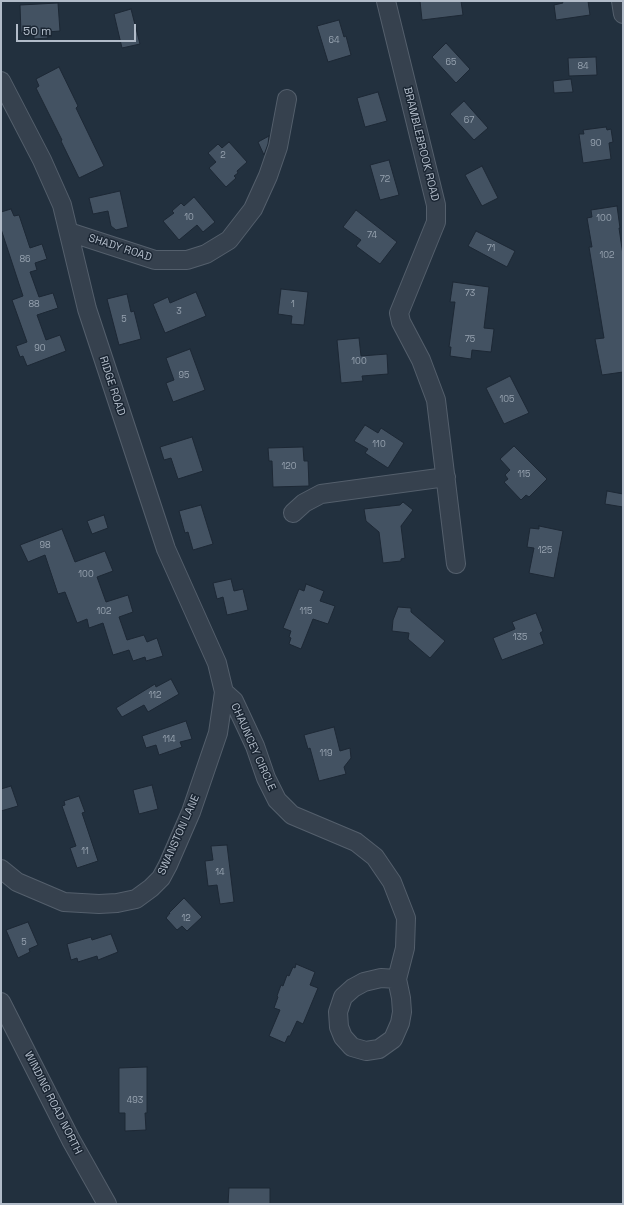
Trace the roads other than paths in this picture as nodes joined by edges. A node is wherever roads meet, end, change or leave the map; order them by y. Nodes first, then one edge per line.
1 (386, 1) edge
2 (621, 1) edge
3 (623, 14) edge
4 (1, 81) edge
5 (287, 99) dead end
6 (69, 232) junction
7 (446, 477) junction
8 (293, 513) dead end
9 (456, 564) dead end
10 (224, 692) junction
11 (1, 869) edge
12 (397, 979) dead end
13 (1, 1002) edge
14 (107, 1204) edge

1 - 7 street, BRAMBLEBROOK ROAD
2 - 3 street
4 - 6 street, RIDGE ROAD
5 - 6 street, SHADY ROAD
6 - 10 street, RIDGE ROAD
7 - 8 street
7 - 9 street, BRAMBLEBROOK ROAD
10 - 11 street, SWANSTON LANE
10 - 12 street, CHAUNCEY CIRCLE
13 - 14 street, WINDING ROAD NORTH

